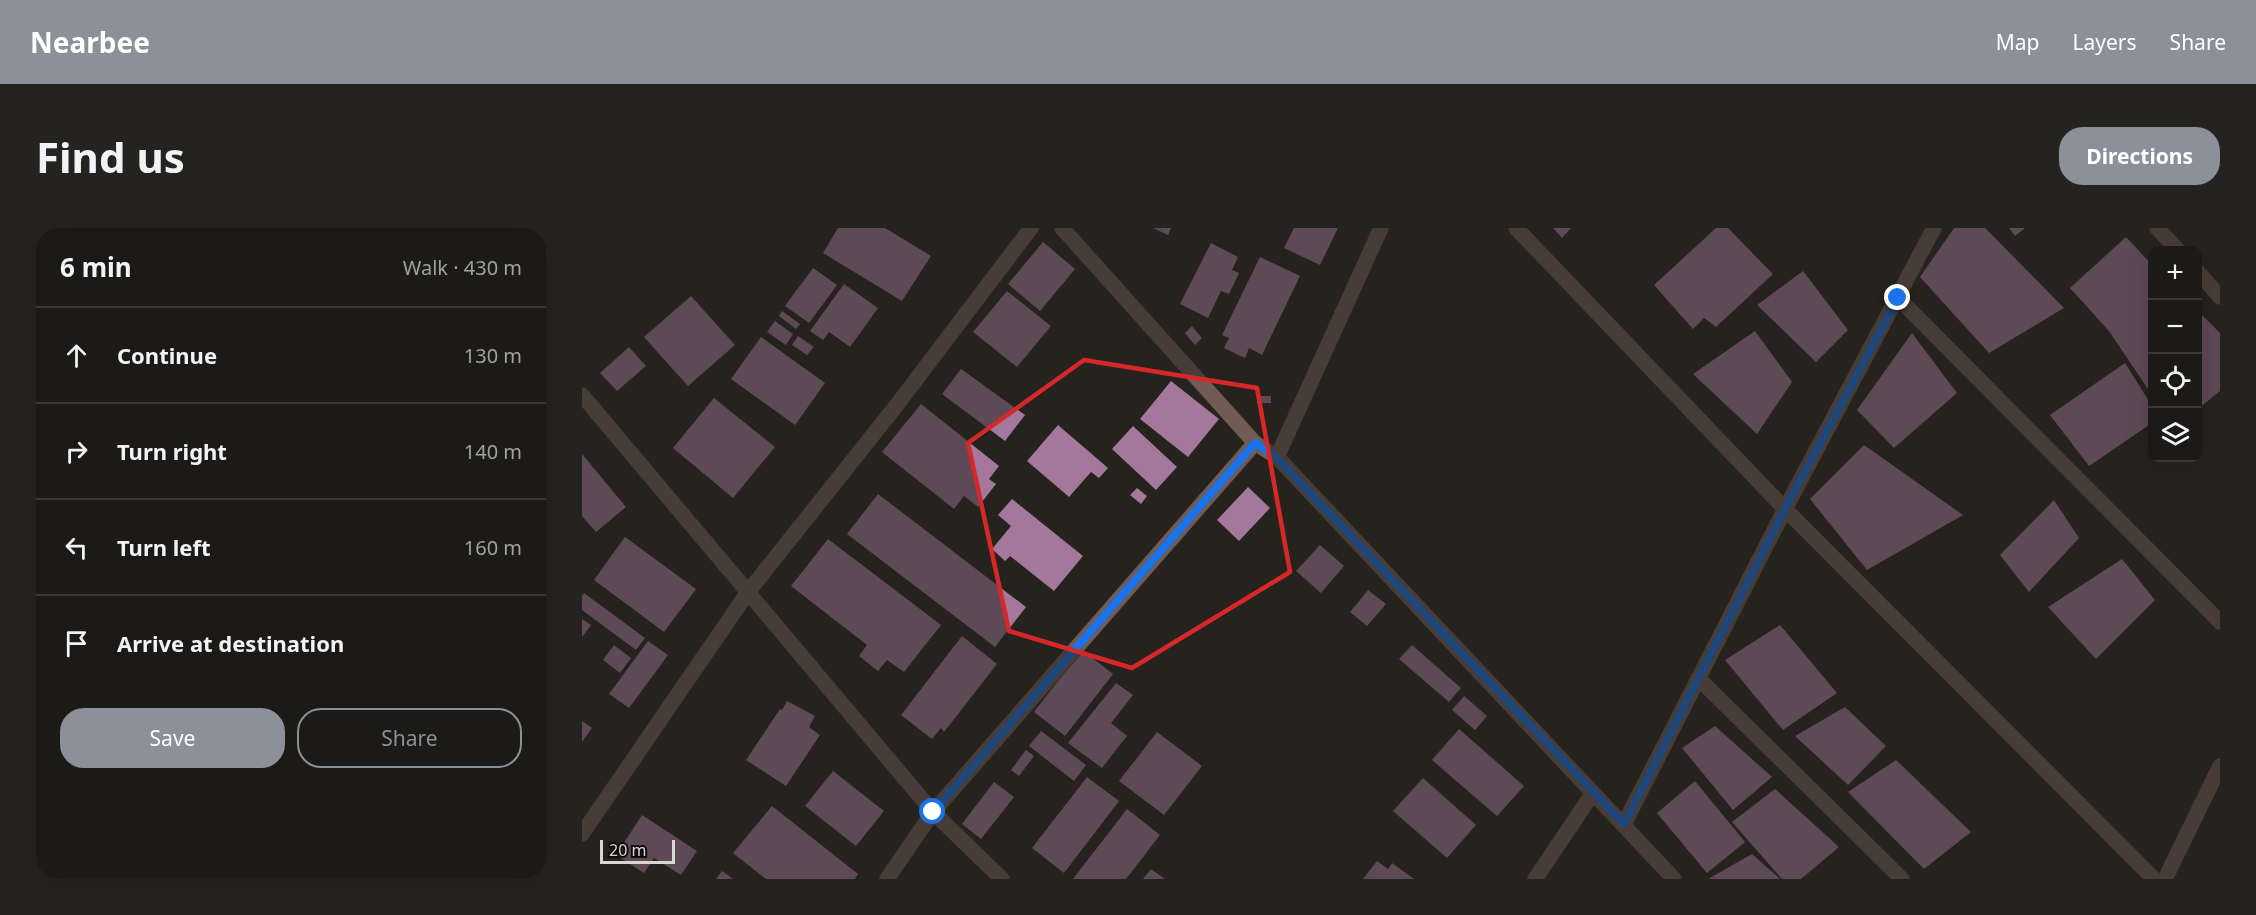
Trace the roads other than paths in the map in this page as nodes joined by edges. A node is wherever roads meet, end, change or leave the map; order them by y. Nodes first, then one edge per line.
1 (1031, 228) edge
2 (1062, 228) edge
3 (1381, 228) edge
4 (1516, 228) edge
5 (1934, 228) edge
6 (2157, 228) edge
7 (2174, 246) edge
8 (2202, 277) edge
9 (2220, 297) edge
10 (1898, 298) junction
11 (583, 399) edge
12 (1255, 443) junction
13 (1276, 457) junction
14 (1785, 509) junction
15 (748, 592) junction
16 (2220, 622) edge
17 (1698, 678) junction
18 (2220, 766) edge
19 (1593, 793) junction
20 (933, 812) junction
21 (1624, 824) junction
22 (582, 834) edge
23 (887, 879) edge
24 (1002, 879) edge
25 (1534, 879) edge
26 (1674, 879) edge
27 (1902, 879) edge
28 (2154, 879) edge
29 (2165, 879) edge

1 - 15 street
2 - 12 street
3 - 13 street
4 - 14 street
5 - 10 street
6 - 7 street
8 - 9 street
10 - 14 street
10 - 16 street
11 - 15 street
12 - 13 street
12 - 20 street
13 - 19 street
14 - 17 street
14 - 28 street
15 - 20 street
15 - 22 street
17 - 21 street
17 - 27 street
18 - 29 street
19 - 21 street
19 - 25 street
20 - 23 street
20 - 24 street
21 - 26 street

